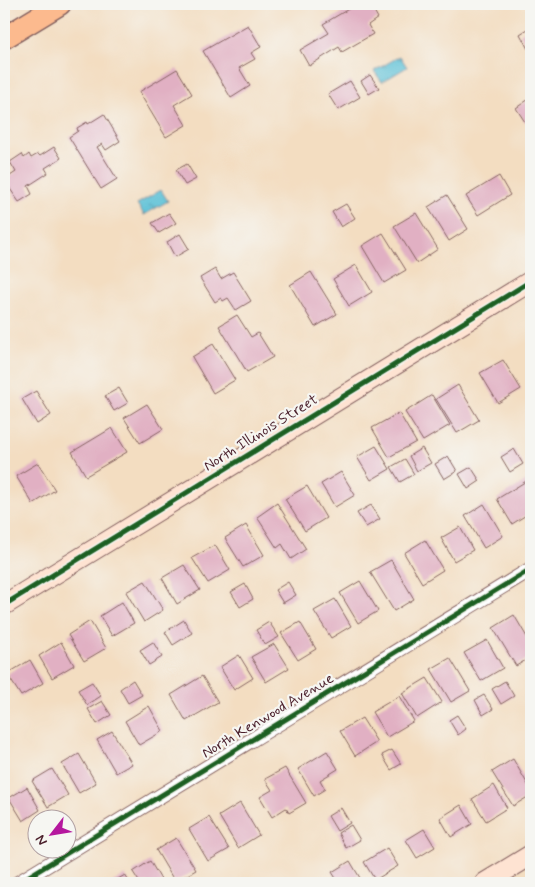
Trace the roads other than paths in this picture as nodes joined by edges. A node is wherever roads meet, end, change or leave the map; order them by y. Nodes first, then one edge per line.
1 (60, 4) edge
2 (4, 38) edge
3 (531, 281) edge
4 (531, 570) edge
5 (4, 605) edge
6 (531, 855) edge
7 (18, 883) edge
8 (485, 883) edge

1 - 2 main road
3 - 5 street, North Illinois Street
4 - 7 street, North Kenwood Avenue
6 - 8 street

